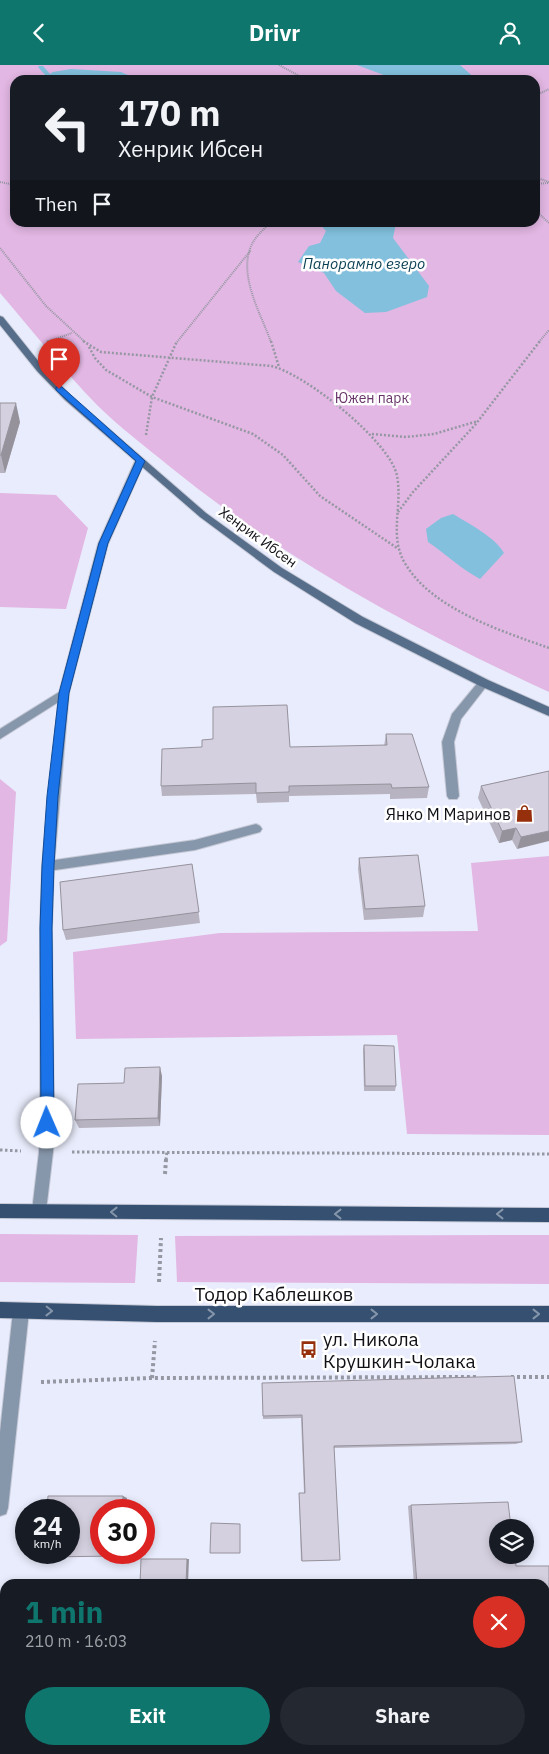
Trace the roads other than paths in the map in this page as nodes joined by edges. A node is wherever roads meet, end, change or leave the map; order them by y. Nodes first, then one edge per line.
1 (0, 319) edge
2 (140, 461) junction
3 (484, 683) junction
4 (64, 693) junction
5 (549, 712) edge
6 (0, 735) edge
7 (453, 796) dead end
8 (256, 829) dead end
9 (48, 866) junction
10 (0, 1211) edge
11 (39, 1211) junction
12 (549, 1215) edge
13 (0, 1310) edge
14 (21, 1311) junction
15 (549, 1314) edge
16 (0, 1508) edge

1 - 2 main road, Хенрик Ибсен
2 - 3 main road, Хенрик Ибсен
2 - 4 street
3 - 5 main road, Хенрик Ибсен
3 - 7 street
4 - 6 street
4 - 9 street
8 - 9 street
9 - 11 street
10 - 11 main road
12 -> 11 main road
13 - 14 main road, Тодор Каблешков
14 -> 15 main road, Тодор Каблешков
14 - 16 street

